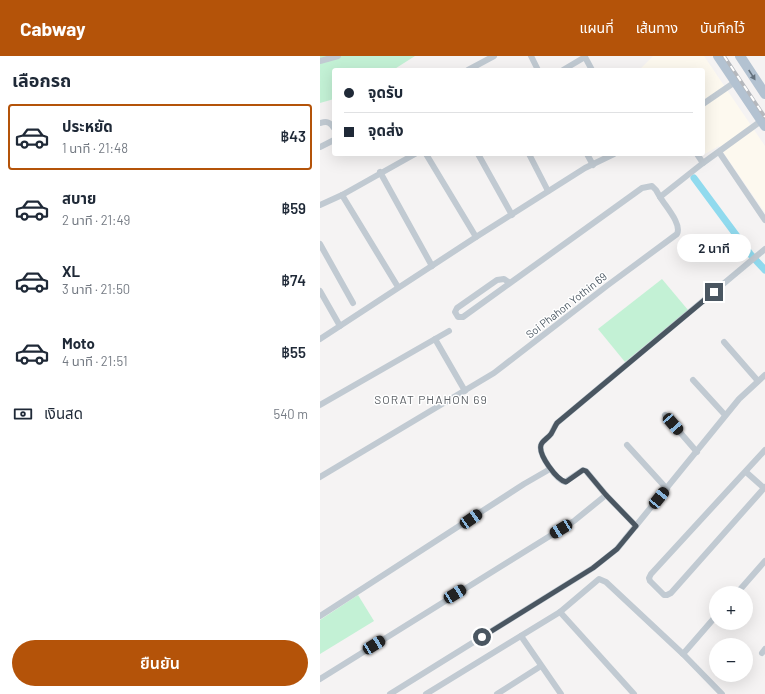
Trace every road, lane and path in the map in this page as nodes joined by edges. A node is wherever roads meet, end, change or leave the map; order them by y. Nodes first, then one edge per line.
1 (338, 56) edge
2 (494, 56) edge
3 (531, 56) edge
4 (718, 56) edge
5 (740, 56) edge
6 (585, 57) edge
7 (320, 61) edge
8 (472, 68) edge
9 (537, 68) edge
10 (566, 68) edge
11 (591, 68) edge
12 (735, 82) junction
13 (765, 94) edge
14 (705, 103) edge
15 (320, 122) edge
16 (763, 123) edge
17 (332, 126) edge
18 (332, 141) edge
19 (320, 147) edge
20 (719, 152) junction
21 (411, 156) edge
22 (427, 156) edge
23 (479, 156) edge
24 (530, 156) edge
25 (587, 156) edge
26 (610, 156) edge
27 (698, 156) edge
28 (703, 163) junction
29 (593, 165) junction
30 (380, 172) junction
31 (548, 191) junction
32 (342, 195) junction
33 (660, 197) junction
34 (320, 205) edge
35 (512, 215) junction
36 (765, 220) edge
37 (476, 236) junction
38 (320, 244) edge
39 (765, 249) edge
40 (432, 266) junction
41 (510, 283) junction
42 (398, 287) junction
43 (320, 291) edge
44 (353, 303) dead end
45 (340, 326) junction
46 (449, 331) dead end
47 (320, 339) edge
48 (434, 339) junction
49 (724, 342) dead end
50 (765, 375) edge
51 (693, 380) dead end
52 (758, 381) junction
53 (465, 391) junction
54 (320, 405) edge
55 (665, 415) dead end
56 (725, 415) junction
57 (627, 445) dead end
58 (765, 450) edge
59 (697, 452) junction
60 (550, 469) junction
61 (746, 472) junction
62 (320, 477) edge
63 (764, 487) edge
64 (667, 489) junction
65 (606, 495) junction
66 (636, 526) junction
67 (765, 561) edge
68 (743, 586) edge
69 (560, 612) junction
70 (320, 616) edge
71 (709, 624) edge
72 (521, 636) junction
73 (683, 654) junction
74 (542, 666) junction
75 (320, 679) edge
76 (390, 694) edge
77 (426, 694) edge
78 (497, 694) edge
79 (561, 694) edge
80 (634, 694) edge
81 (722, 694) edge

1 - 7 street
2 - 8 street
3 - 9 street
4 - 12 main road
5 -> 13 main road
6 - 10 street
6 - 11 street
12 - 14 street
12 - 16 main road
15 - 17 street
16 - 20 street
18 - 19 street
20 - 28 street
20 - 36 street
21 - 30 street
22 - 37 street
23 - 35 street
24 - 31 street
25 - 29 street
26 - 29 street
27 - 28 street
28 - 33 street
29 - 31 street
30 - 32 street
30 - 40 street
31 - 35 street
32 - 34 street
32 - 42 street
33 - 41 street
33 - 53 street, Soi Phahon Yothin 69
35 - 37 street
37 - 40 street
38 - 44 street
39 - 60 street
40 - 42 street
41 - 41 street
42 - 45 street
43 - 45 street
45 - 47 street
46 - 48 street
48 - 53 street
48 - 54 street
49 - 52 street
50 - 52 street
51 - 56 street
52 - 56 street
53 - 62 street, Soi Phahon Yothin 69
55 - 59 street
56 - 59 street
57 - 64 street
58 - 61 street
59 - 64 street
60 - 65 street
60 - 70 street
61 - 63 street
61 - 63 street
64 - 66 street
65 - 66 street
65 - 75 street
66 - 76 street
67 - 68 street
69 - 72 street
69 - 73 street
69 - 80 street
71 - 73 street
72 - 74 street
72 - 77 street
73 - 81 street
74 - 78 street
74 - 79 street

